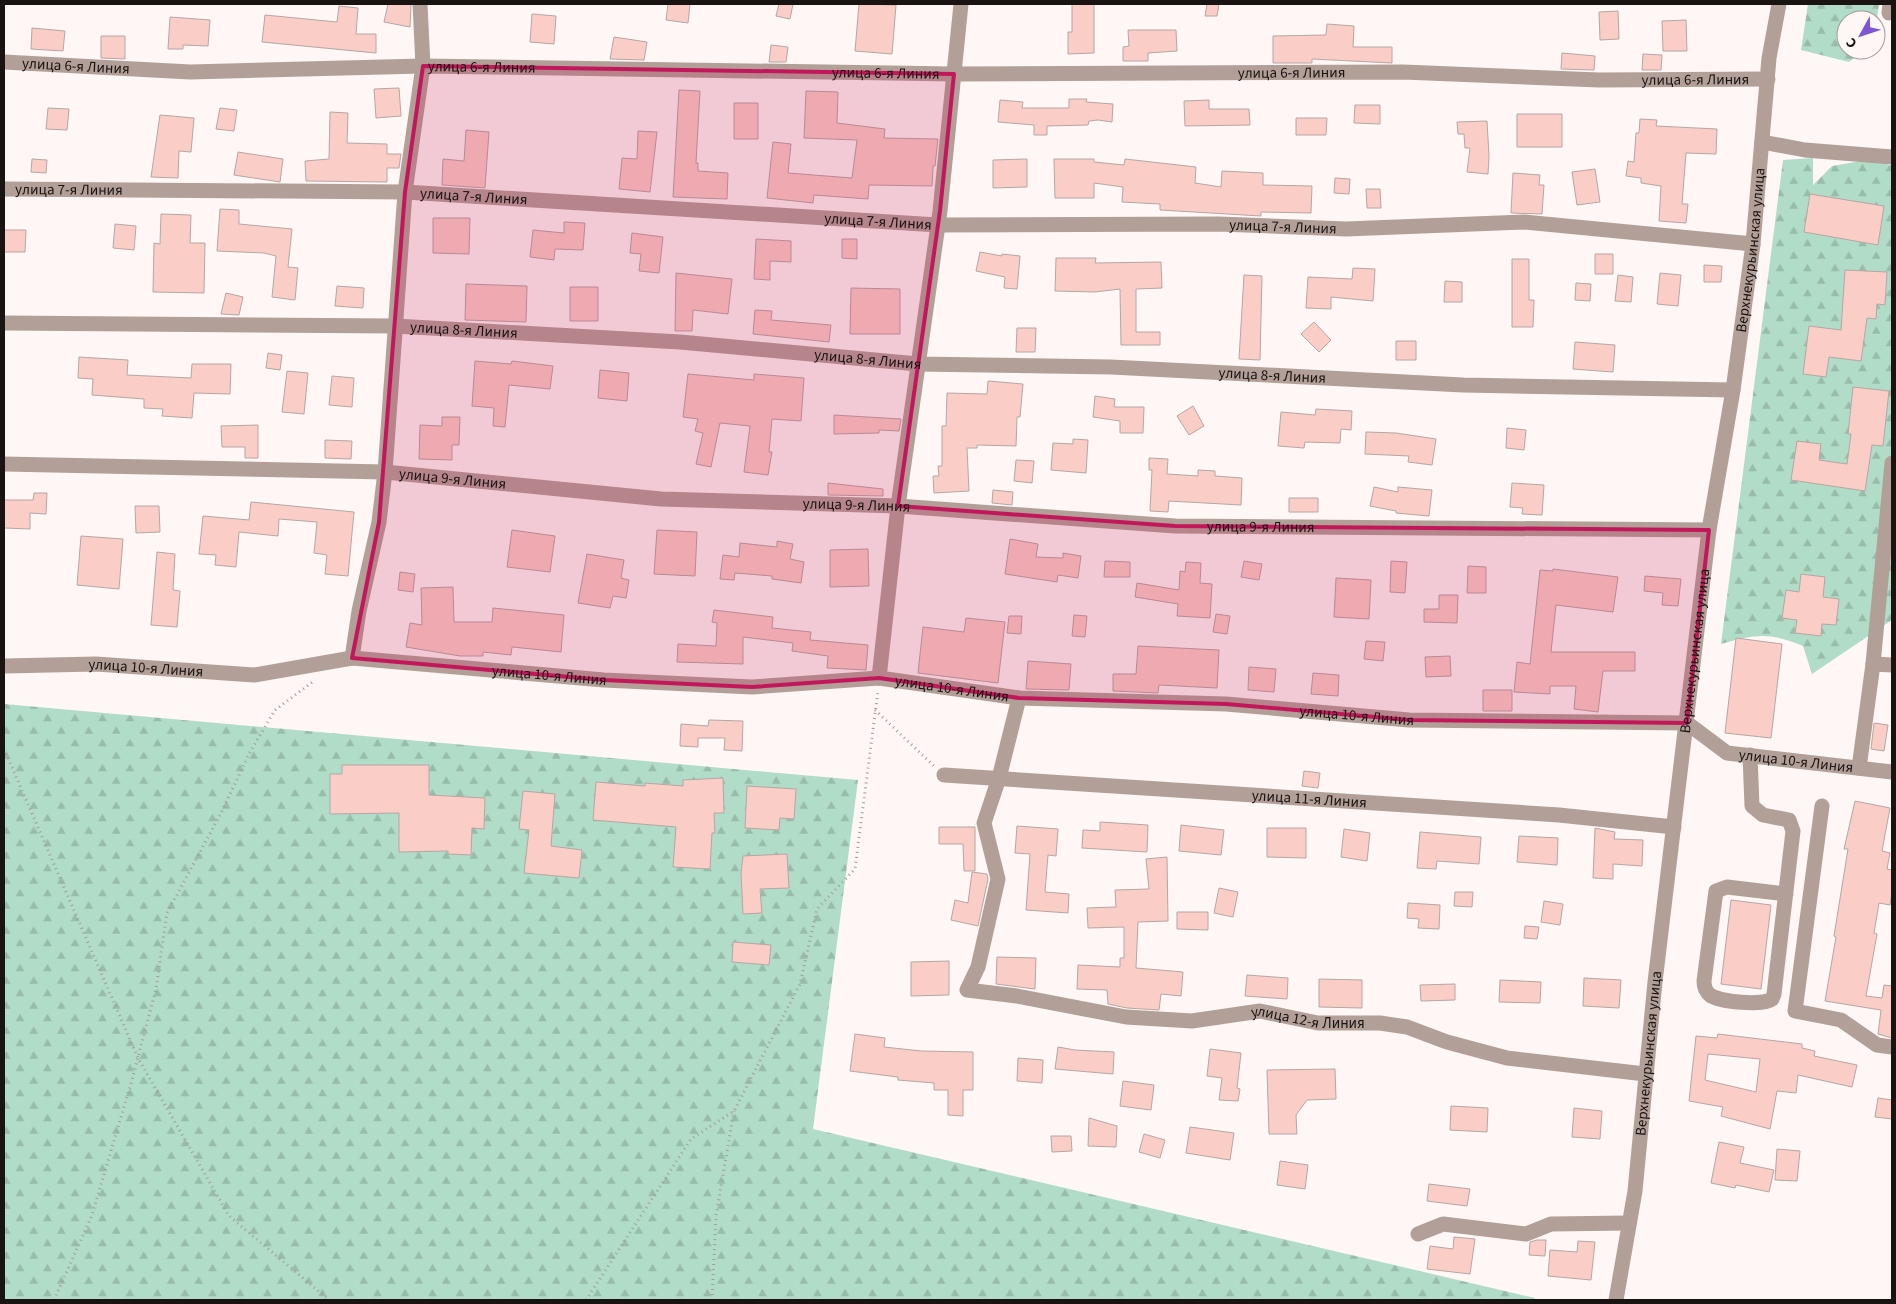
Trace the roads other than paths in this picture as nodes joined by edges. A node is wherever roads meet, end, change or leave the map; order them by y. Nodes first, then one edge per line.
1 (420, 4) edge
2 (960, 4) edge
3 (1779, 4) edge
4 (4, 62) edge
5 (424, 66) junction
6 (954, 74) junction
7 (1768, 79) junction
8 (1762, 142) junction
9 (1892, 157) edge
10 (4, 189) edge
11 (406, 192) junction
12 (938, 225) junction
13 (1752, 244) junction
14 (4, 323) edge
15 (395, 326) junction
16 (918, 364) junction
17 (1733, 390) junction
18 (1892, 463) edge
19 (4, 464) edge
20 (385, 472) junction
21 (898, 506) junction
22 (1709, 530) junction
23 (352, 658) junction
24 (1873, 664) junction
25 (1892, 665) edge
26 (4, 666) edge
27 (879, 678) junction
28 (1019, 698) junction
29 (1687, 723) junction
30 (1750, 755) junction
31 (1859, 768) junction
32 (1892, 772) edge
33 (944, 774) road end
34 (999, 778) junction
35 (1822, 806) dead end
36 (1674, 828) junction
37 (1786, 894) dead end
38 (1892, 1047) edge
39 (1645, 1074) junction
40 (1630, 1223) junction
41 (1418, 1234) dead end
42 (1616, 1300) edge

1 - 5 street
2 - 6 street
3 - 7 street, Верхнекурьинская улица
4 - 5 street, улица 6-я Линия
5 - 6 street, улица 6-я Линия
5 - 11 street
6 - 7 street, улица 6-я Линия
6 - 12 street
7 - 8 street, Верхнекурьинская улица
8 - 9 street
8 - 13 street, Верхнекурьинская улица
10 - 11 street, улица 7-я Линия
11 - 12 street, улица 7-я Линия
11 - 15 street
12 - 13 street, улица 7-я Линия
12 - 16 street
13 - 17 street, Верхнекурьинская улица
14 - 15 street, улица 8-я Линия
15 - 16 street, улица 8-я Линия
15 - 20 street
16 - 17 street, улица 8-я Линия
16 - 21 street
17 - 22 street, Верхнекурьинская улица
18 - 24 street
19 - 20 street, улица 9-я Линия
20 - 21 street, улица 9-я Линия
20 - 23 street
21 - 22 street, улица 9-я Линия
21 - 27 street
22 - 29 street, Верхнекурьинская улица
23 - 26 street, улица 10-я Линия
23 - 27 street, улица 10-я Линия
24 - 25 street
24 - 31 street
27 - 28 street, улица 10-я Линия
28 - 29 street, улица 10-я Линия
28 - 34 street
29 - 30 street, улица 10-я Линия
29 - 36 street, Верхнекурьинская улица
30 - 31 street, улица 10-я Линия
30 - 37 street
31 - 32 street, улица 10-я Линия
33 - 34 street, улица 11-я Линия
34 - 36 street, улица 11-я Линия
34 - 39 street, улица 12-я Линия
35 - 38 street
36 - 39 street, Верхнекурьинская улица
39 - 40 street, Верхнекурьинская улица
40 - 41 street
40 - 42 street, Верхнекурьинская улица

